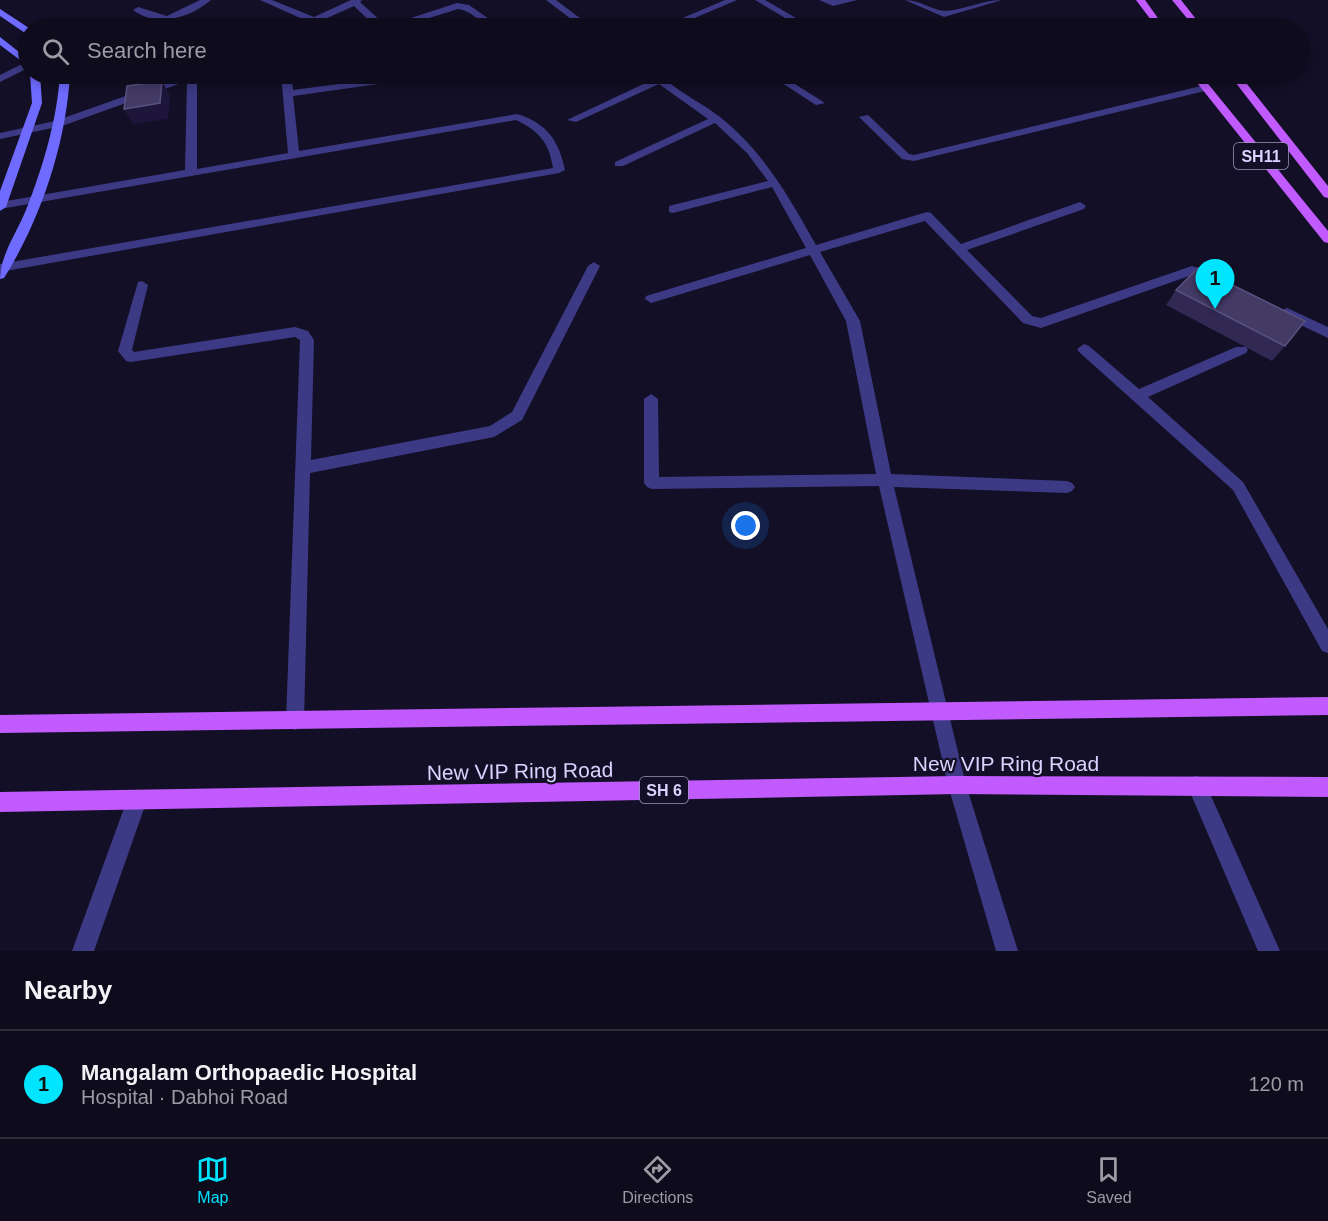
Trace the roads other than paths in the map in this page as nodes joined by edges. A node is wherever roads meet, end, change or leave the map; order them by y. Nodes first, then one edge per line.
1 (207, 0) edge
2 (264, 0) edge
3 (474, 0) edge
4 (550, 0) edge
5 (733, 0) edge
6 (759, 0) edge
7 (823, 0) edge
8 (853, 0) edge
9 (909, 0) edge
10 (998, 0) edge
11 (1140, 0) edge
12 (1176, 0) edge
13 (357, 1) edge
14 (457, 6) junction
15 (138, 10) dead end
16 (0, 12) edge
17 (159, 18) edge
18 (169, 18) edge
19 (308, 18) edge
20 (321, 18) edge
21 (373, 18) edge
22 (420, 18) edge
23 (482, 18) edge
24 (574, 18) edge
25 (698, 18) edge
26 (790, 18) edge
27 (1153, 18) edge
28 (1191, 18) edge
29 (18, 25) edge
30 (0, 40) edge
31 (18, 55) edge
32 (18, 69) edge
33 (0, 79) edge
34 (36, 84) edge
35 (66, 84) edge
36 (168, 84) edge
37 (195, 84) edge
38 (288, 84) edge
39 (358, 84) edge
40 (641, 84) edge
41 (665, 84) edge
42 (789, 84) edge
43 (1202, 84) edge
44 (1242, 84) edge
45 (1205, 88) junction
46 (289, 94) junction
47 (820, 103) dead end
48 (864, 117) dead end
49 (716, 119) junction
50 (572, 120) dead end
51 (58, 124) junction
52 (26, 131) junction
53 (0, 136) edge
54 (294, 154) junction
55 (619, 164) dead end
56 (191, 173) junction
57 (775, 183) junction
58 (1328, 194) edge
59 (33, 201) junction
60 (1080, 206) dead end
61 (0, 207) edge
62 (673, 210) dead end
63 (1328, 239) edge
64 (812, 249) junction
65 (959, 249) junction
66 (594, 266) dead end
67 (2, 270) edge
68 (142, 285) dead end
69 (1231, 287) edge
70 (651, 299) dead end
71 (1274, 308) edge
72 (1328, 333) edge
73 (1084, 350) dead end
74 (1241, 350) dead end
75 (1137, 396) junction
76 (651, 399) dead end
77 (303, 468) junction
78 (885, 480) junction
79 (1067, 487) dead end
80 (1328, 645) edge
81 (1328, 706) edge
82 (938, 711) junction
83 (295, 721) junction
84 (0, 724) edge
85 (957, 785) junction
86 (1196, 785) junction
87 (1328, 787) edge
88 (137, 800) junction
89 (0, 802) edge
90 (83, 951) edge
91 (1007, 951) edge
92 (1269, 951) edge

1 - 18 street
2 - 19 street
3 - 14 street
4 - 24 street
5 - 25 street
6 - 26 street
7 - 8 street
9 - 10 street
11 - 27 main road
12 - 28 main road
13 - 20 street
13 - 21 street
14 - 22 street
14 - 23 street
15 - 17 street
16 - 29 street
30 - 31 street
32 - 33 street
34 - 52 street
35 - 51 street
36 - 51 street
37 - 56 street
38 - 46 street
39 - 46 street
40 - 50 street
41 - 49 street
42 - 47 street
43 - 45 main road, SH11
44 - 58 main road, SH11
45 - 48 street
45 - 63 main road, SH11
46 - 54 street
49 - 55 street
49 - 57 street
51 - 52 street
51 - 59 street
52 - 53 street
52 - 61 street
54 - 56 street
54 - 67 street
56 - 59 street
57 - 62 street
57 - 64 street
59 - 61 street
59 - 67 street
60 - 65 street
64 - 65 street
64 - 70 street
64 - 78 street
65 - 69 street
66 - 77 street
68 - 77 street
71 - 72 street
73 - 75 street
74 - 75 street
75 - 80 street
76 - 78 street
77 - 83 street
78 - 79 street
78 - 82 street
81 - 82 main road
82 - 83 main road
82 - 85 street
83 - 84 main road
85 - 86 main road, New VIP Ring Road / SH 6
85 - 88 main road, New VIP Ring Road / SH 6
85 - 91 street
86 - 87 main road, New VIP Ring Road / SH 6
86 - 92 street
88 - 89 main road, New VIP Ring Road / SH 6
88 - 90 street

